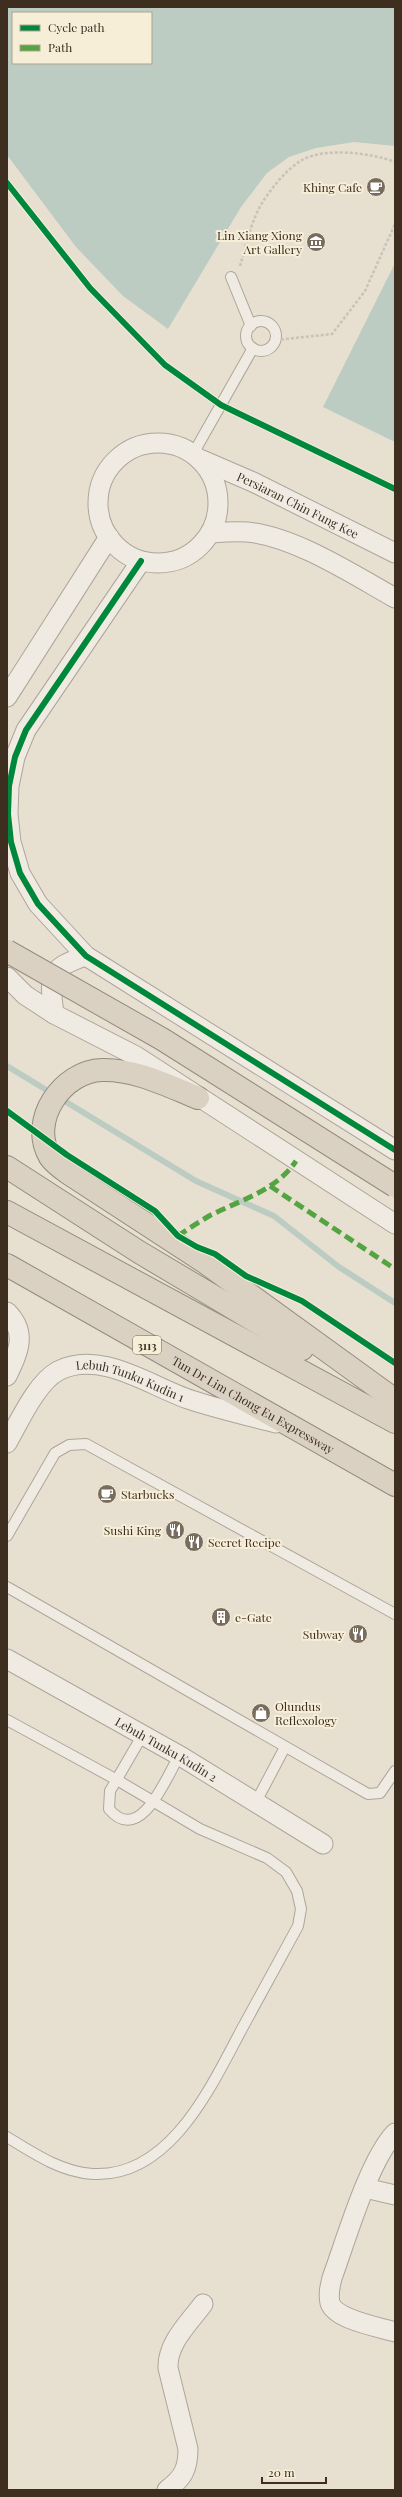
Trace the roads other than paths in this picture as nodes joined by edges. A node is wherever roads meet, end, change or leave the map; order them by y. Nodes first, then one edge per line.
1 (233, 281) road end
2 (251, 326) junction
3 (252, 348) junction
4 (197, 456) junction
5 (211, 533) junction
6 (109, 537) junction
7 (395, 553) edge
8 (141, 561) junction
9 (395, 598) edge
10 (7, 697) edge
11 (7, 951) edge
12 (86, 956) junction
13 (7, 977) edge
14 (54, 1014) junction
15 (198, 1098) junction
16 (395, 1150) edge
17 (7, 1167) edge
18 (395, 1186) edge
19 (7, 1212) edge
20 (395, 1224) edge
21 (7, 1265) edge
22 (7, 1312) edge
23 (7, 1376) edge
24 (395, 1400) edge
25 (395, 1404) edge
26 (395, 1422) edge
27 (287, 1425) junction
28 (7, 1443) edge
29 (395, 1485) edge
30 (7, 1536) edge
31 (7, 1587) edge
32 (395, 1614) edge
33 (7, 1659) edge
34 (7, 1720) edge
35 (142, 1736) junction
36 (284, 1747) junction
37 (179, 1756) junction
38 (395, 1771) edge
39 (117, 1780) junction
40 (153, 1801) junction
41 (256, 1802) junction
42 (323, 1844) dead end
43 (395, 2133) edge
44 (7, 2137) edge
45 (365, 2188) junction
46 (395, 2195) edge
47 (203, 2304) dead end
48 (395, 2332) edge
49 (167, 2490) edge

1 - 2 lane
2 - 3 lane
2 - 3 lane
3 - 4 lane
4 - 5 street
4 - 6 street
4 - 7 street, Persiaran Chin Fung Kee
5 - 8 street
5 - 9 street
6 - 8 street
6 - 10 street
8 - 12 street
11 - 18 highway, bridge
12 - 14 street
12 - 16 street
13 - 14 street
14 - 15 street
15 - 20 street
15 - 24 highway
17 - 25 highway
19 - 26 highway
21 - 27 highway, Tun Dr Lim Chong Eu Expressway / 3113
22 - 23 street
27 - 28 street, Lebuh Tunku Kudin 1
27 - 29 highway, Tun Dr Lim Chong Eu Expressway / 3113
30 - 32 lane
31 - 36 lane
33 - 35 street, Lebuh Tunku Kudin 2
34 - 39 lane
35 - 37 street, Lebuh Tunku Kudin 2
35 - 39 lane
36 - 38 lane
36 - 41 lane
37 - 40 lane
37 - 41 street, Lebuh Tunku Kudin 2
39 - 40 lane
39 - 40 lane
40 - 44 lane
41 - 42 street, Lebuh Tunku Kudin 2
43 - 45 street
45 - 46 street
45 - 48 street
47 - 49 street

